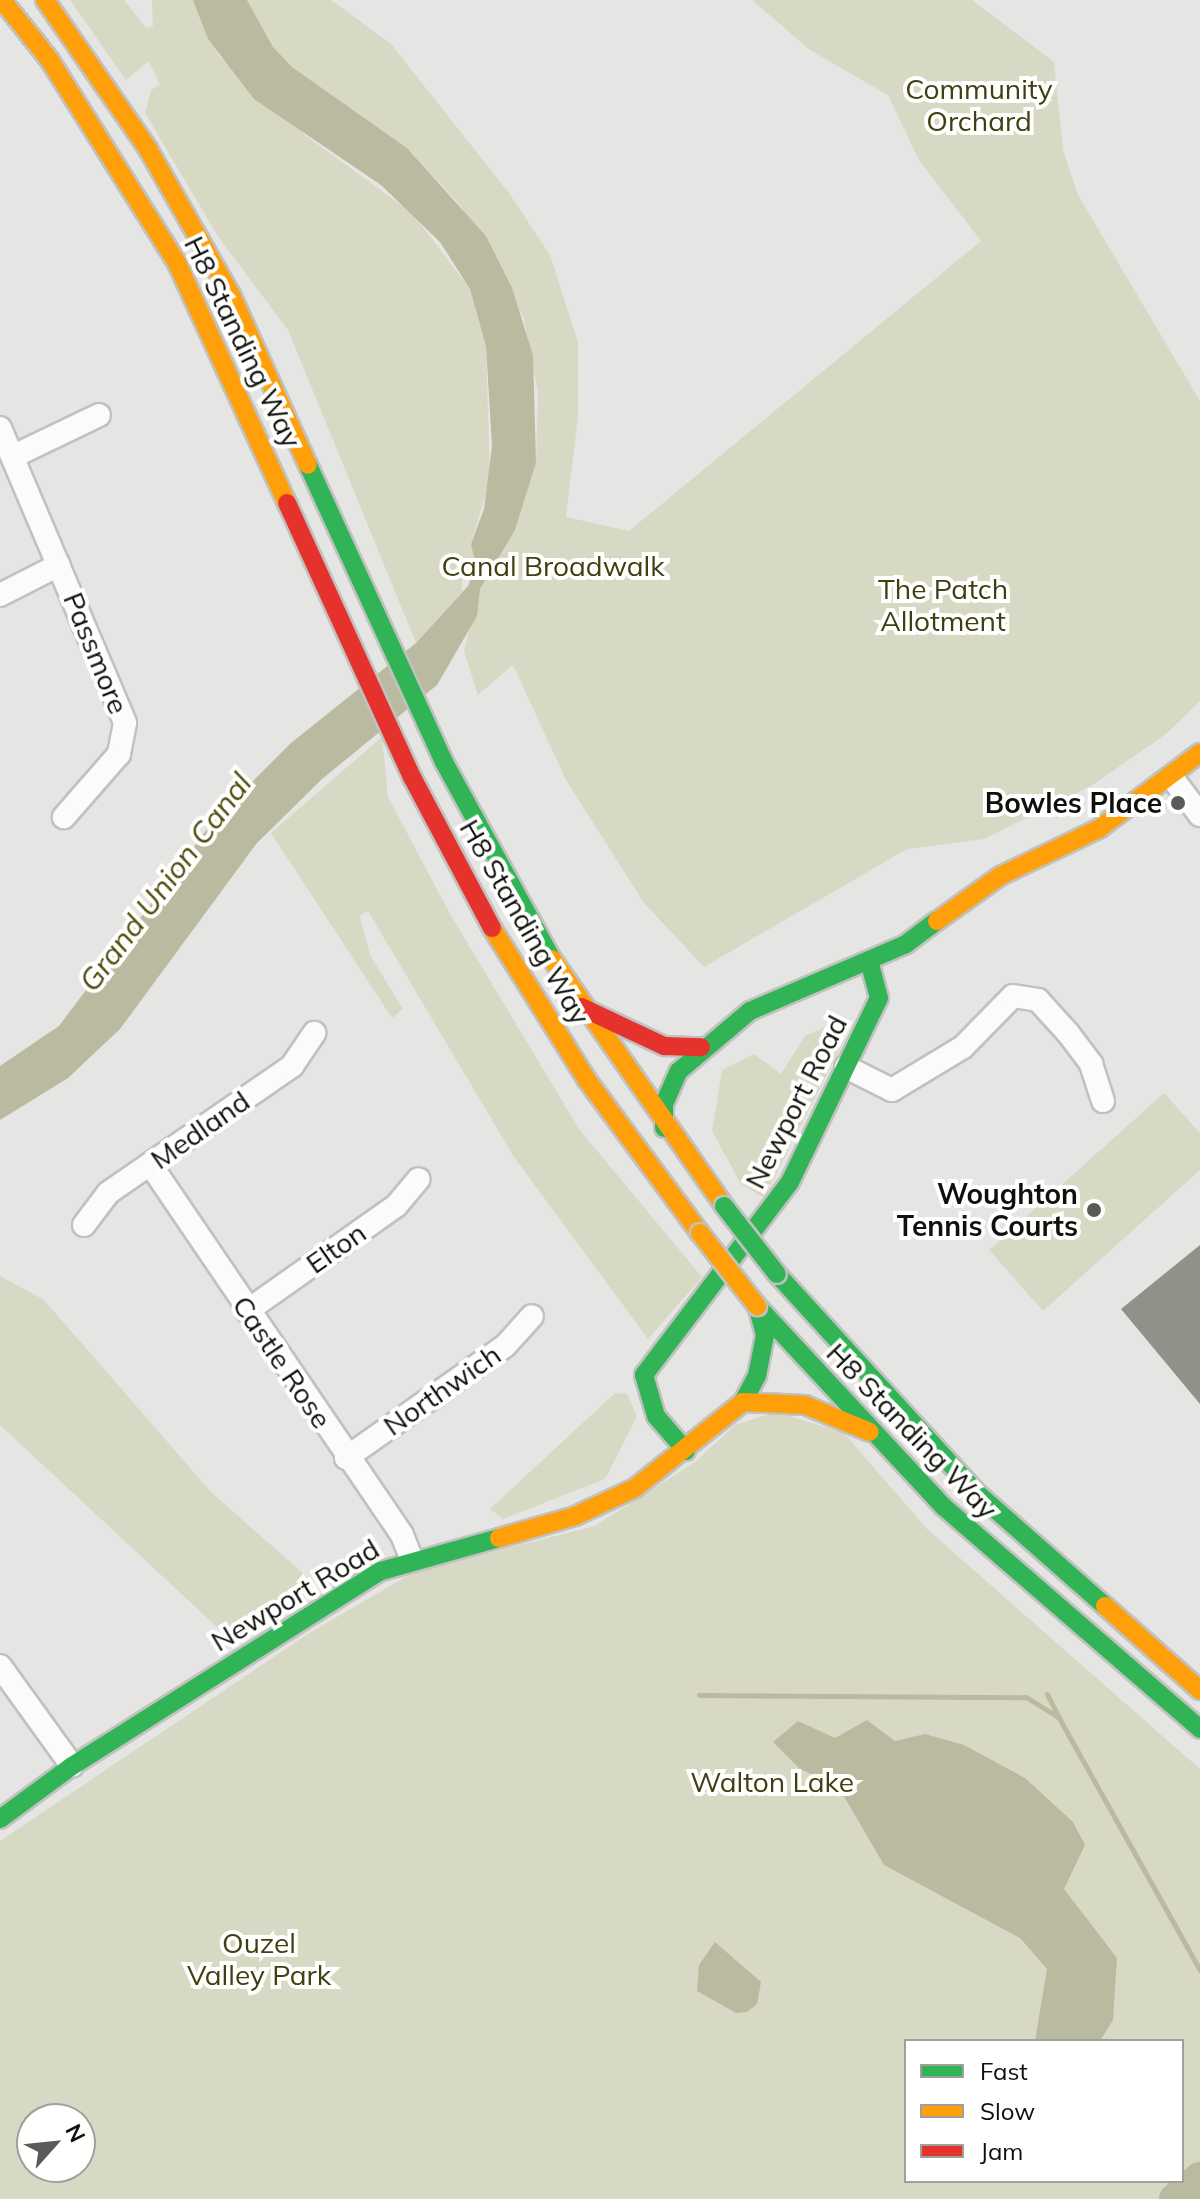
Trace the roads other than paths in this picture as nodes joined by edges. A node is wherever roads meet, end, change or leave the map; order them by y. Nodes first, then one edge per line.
1 (2, 0) edge
2 (45, 0) edge
3 (99, 415) dead end
4 (0, 428) edge
5 (16, 455) junction
6 (59, 565) junction
7 (0, 595) edge
8 (1200, 753) edge
9 (1173, 779) junction
10 (1200, 815) edge
11 (64, 817) dead end
12 (870, 965) junction
13 (580, 1006) junction
14 (314, 1033) dead end
15 (701, 1047) junction
16 (846, 1067) junction
17 (1103, 1101) dead end
18 (664, 1128) junction
19 (150, 1164) junction
20 (419, 1179) dead end
21 (84, 1225) dead end
22 (757, 1306) junction
23 (247, 1311) junction
24 (532, 1316) dead end
25 (743, 1402) junction
26 (870, 1432) junction
27 (686, 1451) junction
28 (346, 1458) junction
29 (412, 1560) junction
30 (0, 1666) edge
31 (1200, 1690) edge
32 (1200, 1729) edge
33 (72, 1766) junction
34 (0, 1819) edge

1 - 22 main road, H8 Standing Way, bridge
2 - 13 main road, H8 Standing Way
3 - 5 street
4 - 5 street, Passmore
5 - 6 street, Passmore
6 - 7 street, Passmore
6 - 11 street, Passmore
8 - 9 main road, Newport Road
9 - 10 street
9 - 12 main road, Newport Road
12 - 15 main road, Newport Road
12 - 16 main road, Newport Road
13 - 15 main road
13 - 18 main road, H8 Standing Way
14 - 19 street, Medland
15 - 18 main road, Newport Road
16 - 17 street
16 - 27 main road, Newport Road
18 - 31 main road, H8 Standing Way, bridge
19 - 21 street, Medland
19 - 23 street, Castle Rose
20 - 23 street, Elton
22 - 25 main road
22 - 26 main road, H8 Standing Way
23 - 28 street, Castle Rose
24 - 28 street, Northwich
25 - 26 main road
25 - 27 main road, Newport Road
26 - 32 main road, H8 Standing Way
27 - 29 main road, Newport Road
28 - 29 street, Castle Rose
29 - 33 main road, Newport Road
30 - 33 street
33 - 34 main road, Newport Road

